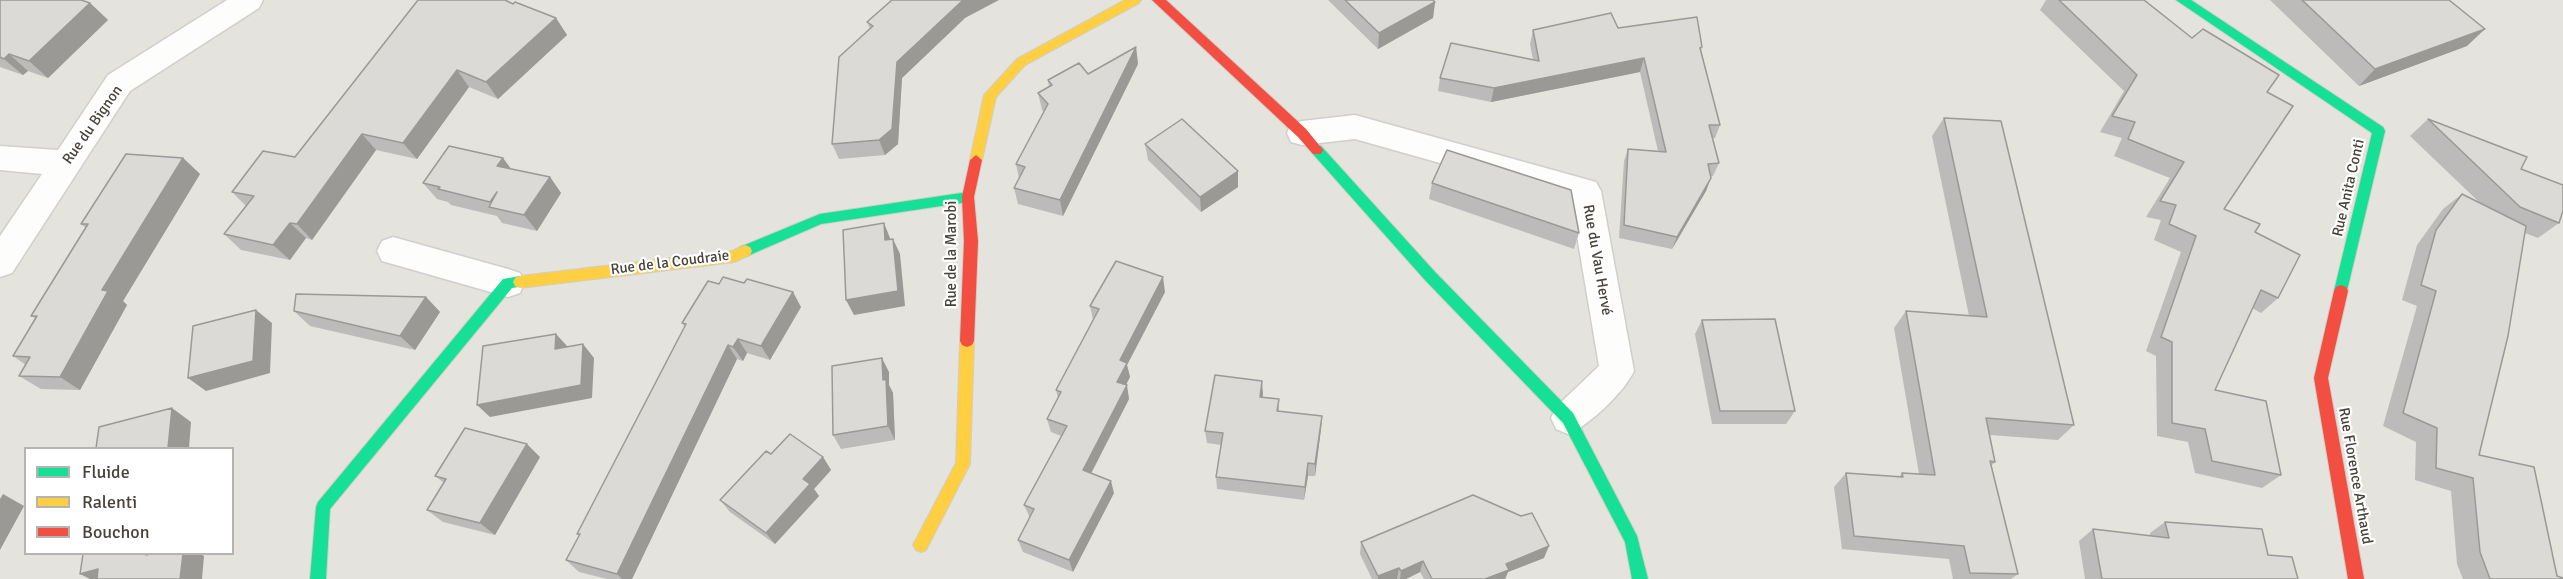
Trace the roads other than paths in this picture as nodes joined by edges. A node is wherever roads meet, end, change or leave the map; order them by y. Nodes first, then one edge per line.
1 (249, 0) edge
2 (1135, 0) edge
3 (1158, 0) edge
4 (2182, 0) edge
5 (1302, 134) junction
6 (0, 158) edge
7 (67, 163) junction
8 (968, 197) junction
9 (393, 251) dead end
10 (0, 263) edge
11 (508, 283) junction
12 (2321, 378) joint
13 (1568, 418) junction
14 (921, 545) dead end
15 (318, 579) edge
16 (1640, 579) edge
17 (2356, 579) edge

1 - 7 street, Rue du Bignon
2 - 8 street, Rue de la Marobi
3 - 5 street
4 - 12 street, Rue Anita Conti
5 - 13 street
5 - 13 street, Rue du Vau Hervé
6 - 7 street
7 - 10 street, Rue du Bignon
8 - 11 street, Rue de la Coudraie
8 - 14 street, Rue de la Marobi
9 - 11 street, Rue de la Coudraie
11 - 15 street
12 - 17 street, Rue Florence Arthaud
13 - 16 street

